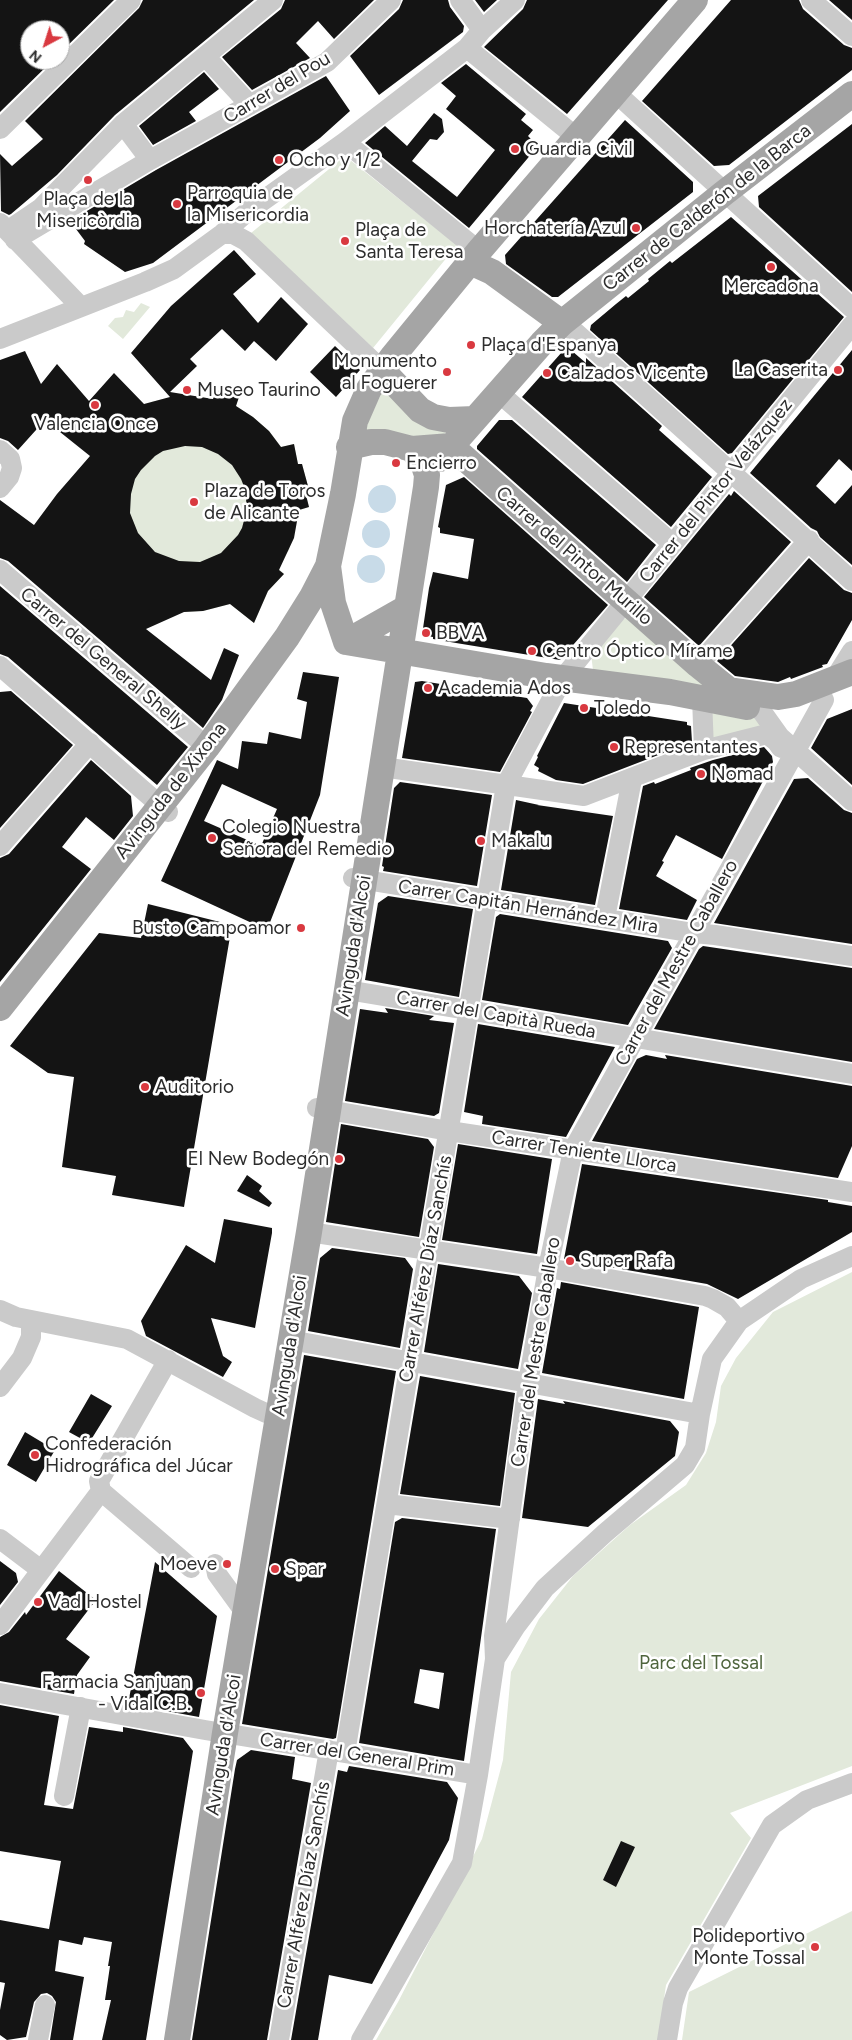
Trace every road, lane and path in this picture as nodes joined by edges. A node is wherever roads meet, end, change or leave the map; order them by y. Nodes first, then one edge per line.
1 (131, 0) edge
2 (273, 0) edge
3 (391, 0) edge
4 (460, 0) edge
5 (515, 0) edge
6 (695, 0) edge
7 (811, 0) edge
8 (482, 30) junction
9 (852, 36) edge
10 (467, 48) junction
11 (205, 56) junction
12 (616, 93) junction
13 (852, 94) edge
14 (250, 105) junction
15 (123, 124) junction
16 (0, 129) edge
17 (576, 137) junction
18 (345, 142) junction
19 (150, 160) junction
20 (724, 193) junction
21 (8, 231) edge
22 (231, 235) junction
23 (480, 261) junction
24 (81, 307) junction
25 (852, 308) edge
26 (562, 324) junction
27 (852, 326) edge
28 (0, 339) edge
29 (382, 370) junction
30 (500, 393) junction
31 (475, 419) junction
32 (451, 446) junction
33 (349, 447) junction
34 (0, 450) edge
35 (412, 450) junction
36 (732, 472) junction
37 (427, 475) junction
38 (0, 488) edge
39 (809, 540) junction
40 (673, 544) junction
41 (328, 566) junction
42 (0, 570) edge
43 (852, 580) edge
44 (626, 601) junction
45 (406, 608) junction
46 (350, 630) junction
47 (400, 650) junction
48 (852, 651) edge
49 (698, 665) junction
50 (1, 667) edge
51 (563, 678) junction
52 (841, 685) edge
53 (702, 698) junction
54 (760, 709) junction
55 (778, 739) junction
56 (90, 743) junction
57 (207, 747) junction
58 (704, 750) junction
59 (792, 757) junction
60 (382, 767) junction
61 (632, 779) junction
62 (506, 786) junction
63 (852, 802) edge
64 (164, 809) junction
65 (0, 846) edge
66 (359, 879) junction
67 (488, 900) junction
68 (605, 918) junction
69 (694, 934) junction
70 (852, 956) edge
71 (347, 990) junction
72 (3, 998) edge
73 (470, 1010) junction
74 (635, 1039) junction
75 (852, 1074) edge
76 (322, 1109) junction
77 (449, 1131) junction
78 (572, 1150) junction
79 (850, 1188) edge
80 (309, 1232) junction
81 (429, 1249) junction
82 (852, 1256) edge
83 (548, 1268) junction
84 (0, 1310) edge
85 (31, 1320) junction
86 (739, 1321) junction
87 (290, 1340) junction
88 (168, 1360) junction
89 (410, 1362) junction
90 (528, 1383) junction
91 (0, 1387) edge
92 (700, 1414) junction
93 (278, 1415) junction
94 (101, 1491) junction
95 (387, 1504) junction
96 (510, 1519) junction
97 (0, 1539) edge
98 (215, 1564) dead end
99 (191, 1568) dead end
100 (41, 1570) junction
101 (246, 1614) junction
102 (0, 1625) edge
103 (495, 1659) junction
104 (0, 1693) edge
105 (81, 1707) junction
106 (225, 1733) junction
107 (337, 1751) junction
108 (478, 1775) junction
109 (852, 1783) edge
110 (64, 1796) dead end
111 (45, 2005) dead end
112 (38, 2040) edge
113 (177, 2040) edge
114 (279, 2040) edge
115 (362, 2040) edge
116 (667, 2040) edge

1 - 16 street
2 - 11 street
3 - 14 street, Carrer del Pou
4 - 8 street
5 - 8 street
6 - 12 main road
7 - 9 street
8 - 10 street
10 - 17 street
10 - 18 street
11 - 14 street
11 - 15 street
12 - 17 main road
12 - 20 street
13 - 20 main road, Carrer de Calderón de la Barca
14 - 19 street, Carrer del Pou
15 - 19 street
15 - 21 street
17 - 23 main road
18 - 22 street
18 - 23 street
19 - 21 street
20 - 25 street
20 - 26 main road, Carrer de Calderón de la Barca
21 - 24 street
22 - 24 street
22 - 29 street
23 - 26 main road
23 - 29 main road
24 - 28 street
26 - 30 main road
26 - 36 street
27 - 36 street, Carrer del Pintor Velázquez
29 - 31 main road
29 - 33 main road
30 - 31 main road
30 - 40 street
31 - 32 main road
32 - 35 main road
32 - 37 main road
32 - 44 main road, Carrer del Pintor Murillo
33 - 35 main road
33 - 41 main road
34 - 38 street
35 - 37 main road
36 - 39 street
36 - 40 street, Carrer del Pintor Velázquez
37 - 45 main road
39 - 43 street
39 - 49 street
40 - 44 street, Carrer del Pintor Velázquez
41 - 46 main road
41 - 57 main road, Avinguda de Xixona
42 - 57 street, Carrer del General Shelly
44 - 49 main road, Carrer del Pintor Murillo
44 - 51 street, Carrer del Pintor Velázquez
45 - 46 main road
45 - 47 main road
46 - 47 main road
47 - 51 main road
47 - 60 main road, Avinguda d'Alcoi
48 - 52 street, Carrer del Mestre Caballero
49 - 52 main road, Carrer del Pintor Murillo
50 - 56 street
51 - 53 main road
51 - 62 street, Carrer del Pintor Velázquez
52 - 54 main road
52 - 59 street, Carrer del Mestre Caballero
53 - 54 main road
53 - 58 street
54 - 55 street
55 - 58 street
55 - 59 street
56 - 64 street
56 - 65 street
57 - 64 main road, Avinguda de Xixona
58 - 61 street
59 - 63 street
59 - 69 street, Carrer del Mestre Caballero
60 - 62 street
60 - 66 main road, Avinguda d'Alcoi
61 - 62 street
61 - 68 street
62 - 67 street, Carrer Alférez Díaz Sanchís
64 - 72 main road, Avinguda de Xixona
66 - 67 street, Carrer Capitán Hernández Mira
66 - 71 main road, Avinguda d'Alcoi
67 - 68 street, Carrer Capitán Hernández Mira
67 - 73 street, Carrer Alférez Díaz Sanchís
68 - 69 street, Carrer Capitán Hernández Mira
69 - 70 street, Carrer Capitán Hernández Mira
69 - 74 street, Carrer del Mestre Caballero
71 - 73 street, Carrer del Capità Rueda
71 - 76 main road, Avinguda d'Alcoi
73 - 74 street, Carrer del Capità Rueda
73 - 77 street, Carrer Alférez Díaz Sanchís
74 - 75 street, Carrer del Capità Rueda
74 - 78 street, Carrer del Mestre Caballero
76 - 77 street, Carrer Teniente Llorca
76 - 80 main road, Avinguda d'Alcoi
77 - 78 street, Carrer Teniente Llorca
77 - 81 street, Carrer Alférez Díaz Sanchís
78 - 79 street, Carrer Teniente Llorca
78 - 83 street, Carrer del Mestre Caballero
80 - 81 street
80 - 87 main road, Avinguda d'Alcoi
81 - 83 street
81 - 89 street, Carrer Alférez Díaz Sanchís
82 - 86 street
83 - 86 street
83 - 90 street, Carrer del Mestre Caballero
84 - 85 street
85 - 88 street
85 - 91 street
86 - 92 street
87 - 89 street
87 - 93 main road, Avinguda d'Alcoi
88 - 93 street
88 - 94 street
89 - 90 street
89 - 95 street, Carrer Alférez Díaz Sanchís
90 - 92 street
90 - 96 street, Carrer del Mestre Caballero
92 - 103 street
93 - 101 main road, Avinguda d'Alcoi
94 - 99 street
94 - 100 street
95 - 96 street
95 - 107 street, Carrer Alférez Díaz Sanchís
96 - 103 street, Carrer del Mestre Caballero
97 - 100 street
98 - 101 street
100 - 102 street
101 - 106 main road, Avinguda d'Alcoi
103 - 108 street, Carrer del Mestre Caballero
104 - 105 street, Carrer del General Prim
105 - 106 street, Carrer del General Prim
105 - 110 street
106 - 107 street, Carrer del General Prim
106 - 113 main road, Avinguda d'Alcoi
107 - 108 street, Carrer del General Prim
107 - 114 street, Carrer Alférez Díaz Sanchís
108 - 115 street, Carrer del Mestre Caballero
109 - 116 street
111 - 112 street

